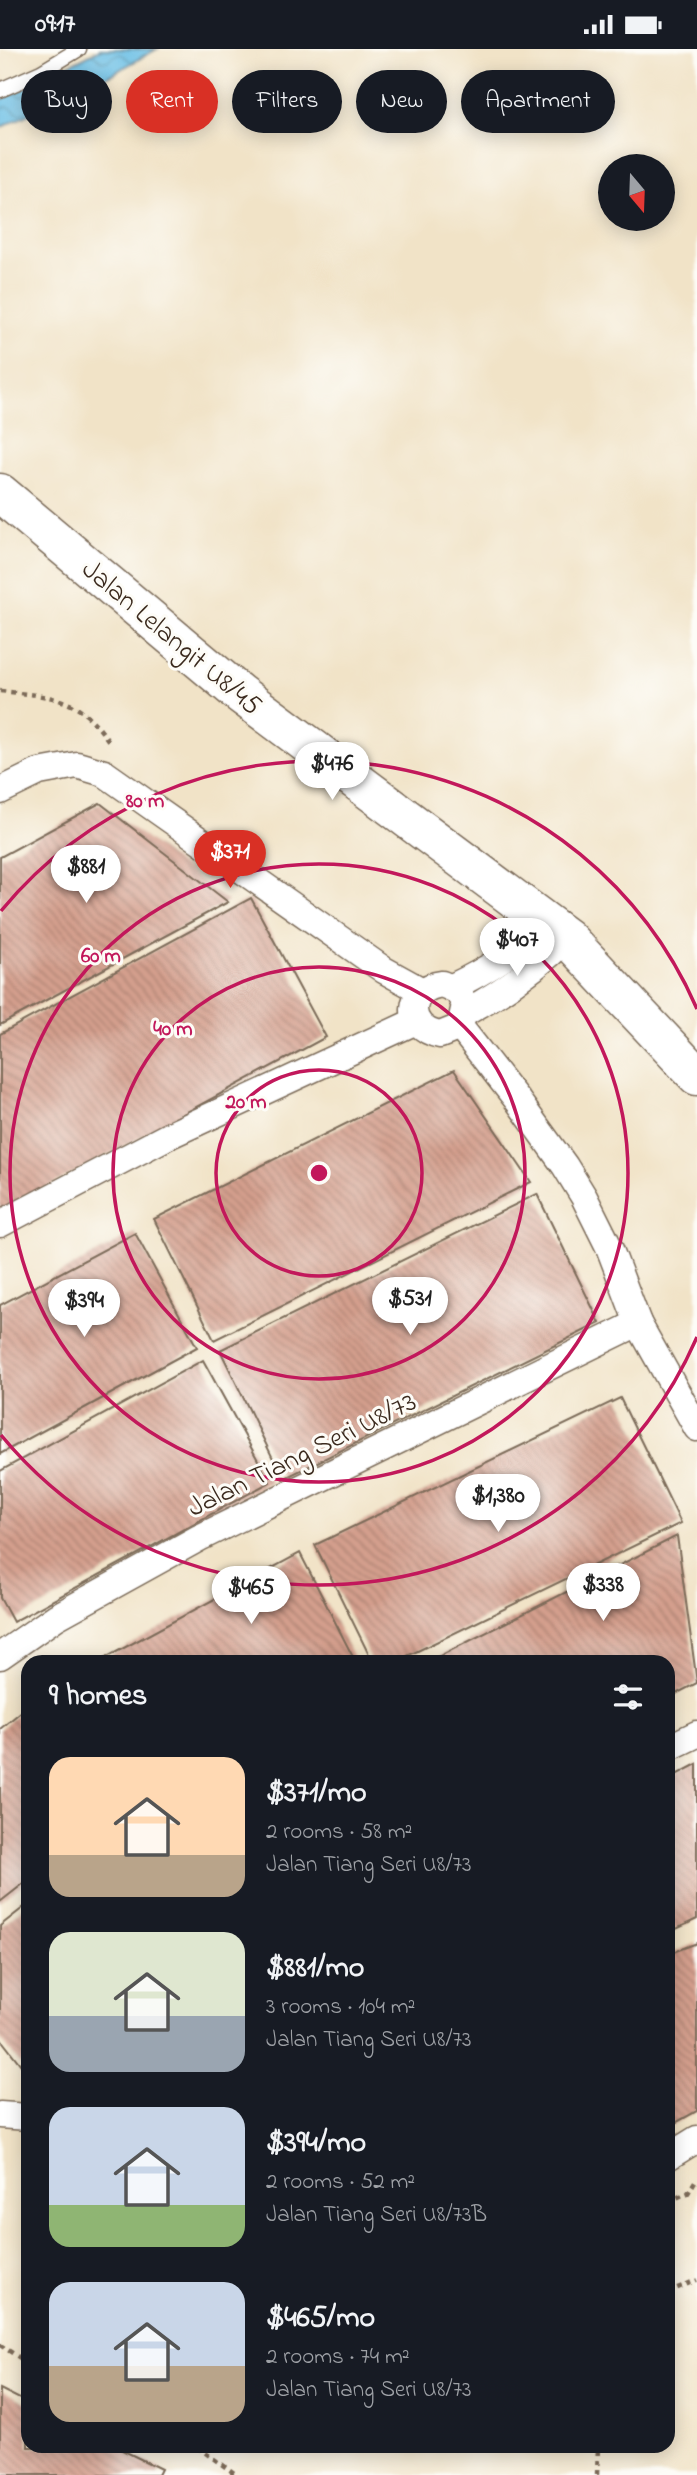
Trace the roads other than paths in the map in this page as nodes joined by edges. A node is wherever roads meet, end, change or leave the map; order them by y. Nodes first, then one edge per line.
1 (79, 49) edge
2 (0, 90) edge
3 (0, 493) edge
4 (0, 791) edge
5 (555, 929) junction
6 (452, 987) junction
7 (422, 991) junction
8 (462, 1020) junction
9 (416, 1021) junction
10 (697, 1076) edge
11 (0, 1224) edge
12 (638, 1323) junction
13 (697, 1428) edge
14 (0, 1656) edge
15 (697, 1734) edge
16 (675, 1745) edge
17 (0, 2115) edge
18 (21, 2116) edge
19 (697, 2139) edge
20 (675, 2153) edge

1 - 2 lane
3 - 5 street, Jalan Lelangit U8/45
4 - 7 street
5 - 6 street
5 - 8 street
5 - 10 street, Jalan Lelangit U8/45
6 - 7 street
6 - 8 street
7 - 9 street
8 - 9 street
8 - 12 street
9 - 11 street
12 - 13 street
12 - 14 street, Jalan Tiang Seri U8/73
15 - 16 street
17 - 18 street
19 - 20 street

